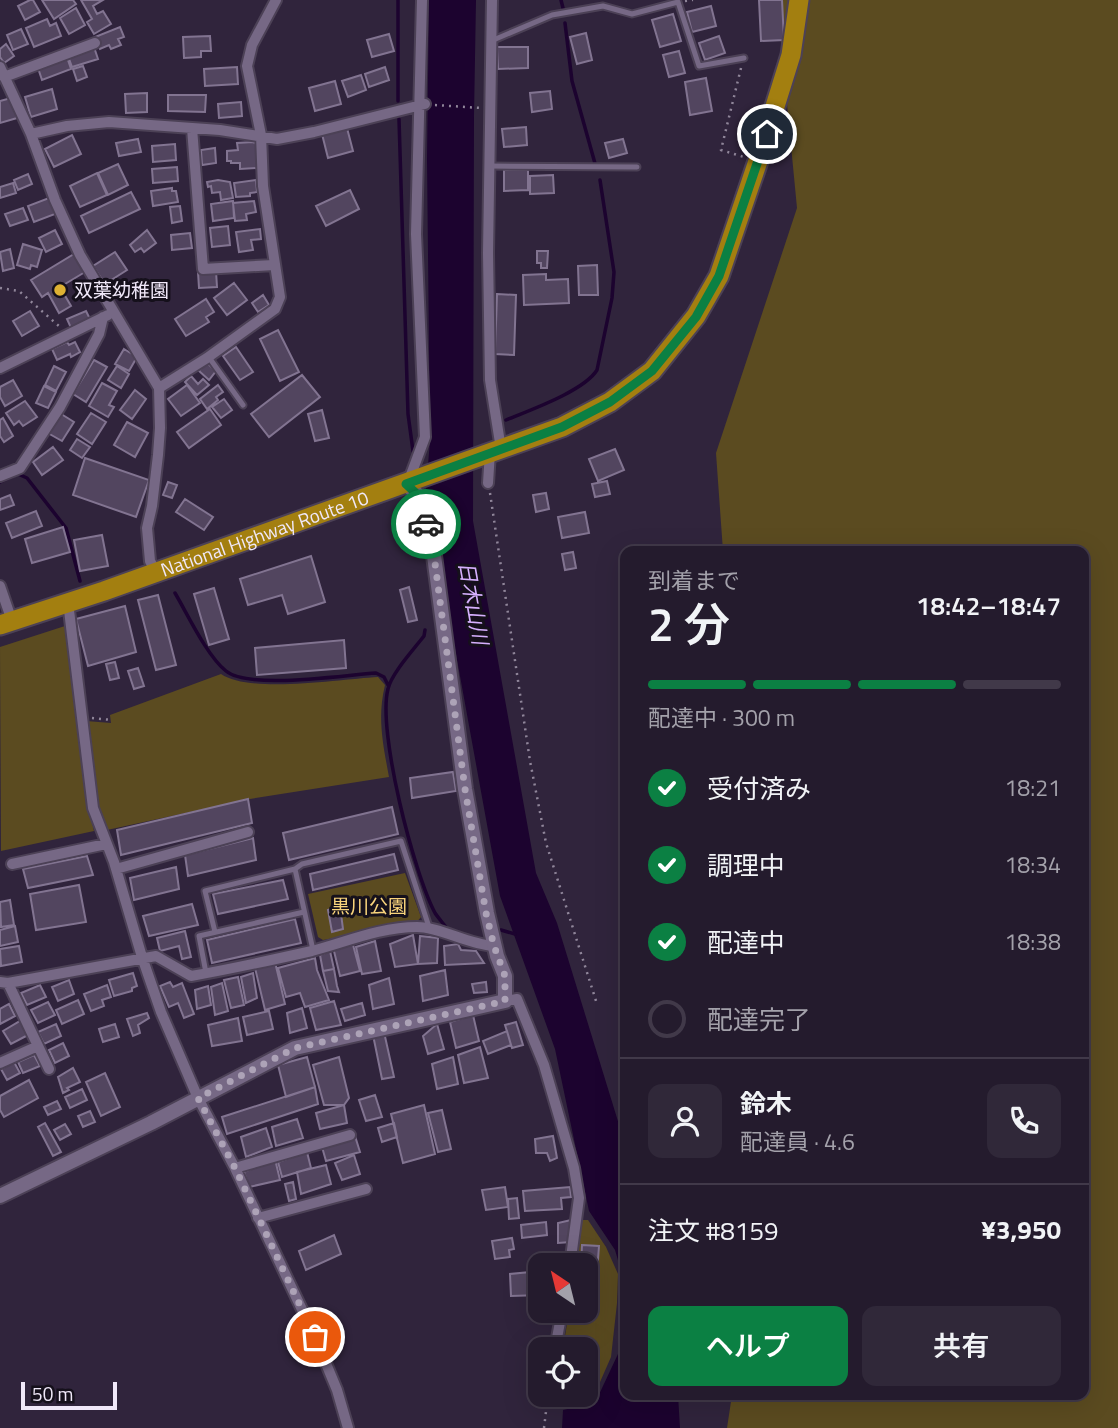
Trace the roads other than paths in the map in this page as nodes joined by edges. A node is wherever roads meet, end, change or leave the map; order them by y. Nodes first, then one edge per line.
1 (275, 0) edge
2 (422, 0) edge
3 (492, 0) edge
4 (799, 0) edge
5 (491, 41) junction
6 (95, 43) dead end
7 (744, 58) road end
8 (2, 72) edge
9 (423, 105) junction
10 (192, 128) junction
11 (31, 134) junction
12 (261, 135) junction
13 (489, 166) junction
14 (637, 167) dead end
15 (275, 265) junction
16 (109, 315) junction
17 (208, 356) junction
18 (0, 368) edge
19 (159, 388) junction
20 (243, 405) dead end
21 (489, 453) junction
22 (0, 476) edge
23 (411, 481) junction
24 (488, 483) road end
25 (156, 572) junction
26 (0, 586) edge
27 (68, 602) junction
28 (6, 623) edge
29 (248, 832) dead end
30 (106, 844) junction
31 (12, 864) dead end
32 (116, 869) junction
33 (295, 869) junction
34 (304, 912) junction
35 (429, 927) junction
36 (215, 932) junction
37 (494, 946) junction
38 (313, 950) junction
39 (142, 957) junction
40 (206, 973) junction
41 (4, 983) edge
42 (505, 1001) junction
43 (38, 1046) junction
44 (0, 1063) edge
45 (49, 1069) dead end
46 (198, 1098) junction
47 (350, 1135) dead end
48 (235, 1168) junction
49 (366, 1189) dead end
50 (0, 1196) edge
51 (258, 1218) junction
52 (572, 1253) edge
53 (348, 1428) edge

1 - 12 street
2 - 9 street
3 - 5 street
4 - 21 highway, National Highway Route 10
5 - 7 lane
5 - 13 street
6 - 8 street
8 - 11 street
9 - 12 street
9 - 23 street
10 - 11 street
10 - 12 street
10 - 15 street
11 - 16 street
12 - 15 street
13 - 14 lane
13 - 21 street
15 - 17 street
16 - 18 street
16 - 19 street
16 - 22 street
17 - 19 street
17 - 20 lane
19 - 25 street
21 - 23 highway, National Highway Route 10
21 - 24 street
23 - 25 highway, National Highway Route 10
23 - 37 street
25 - 27 highway, National Highway Route 10
26 - 28 street
27 - 28 highway, National Highway Route 10
27 - 30 street
29 - 32 street
30 - 31 street
30 - 32 street
32 - 39 street
33 - 34 lane
33 - 35 lane
33 - 36 lane
34 - 36 lane
34 - 38 lane
35 - 37 street
35 - 38 street
36 - 40 lane
37 - 42 street
38 - 40 street
39 - 40 street
39 - 41 street
39 - 46 street
41 - 43 street
42 - 46 street
42 - 52 street
43 - 44 street
43 - 45 street
46 - 48 street
46 - 50 street
47 - 48 street
48 - 51 street
49 - 51 street
51 - 53 street

